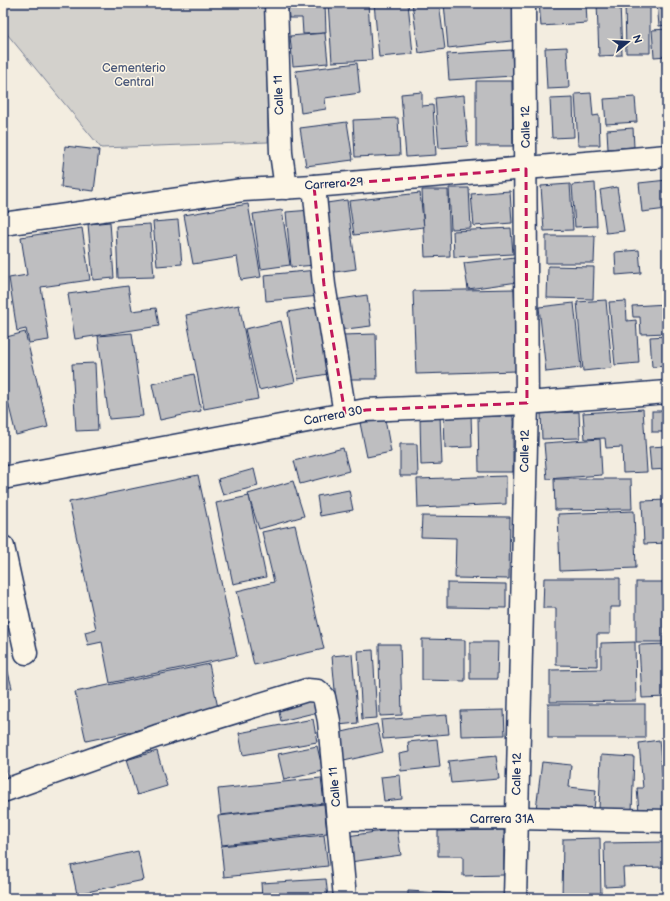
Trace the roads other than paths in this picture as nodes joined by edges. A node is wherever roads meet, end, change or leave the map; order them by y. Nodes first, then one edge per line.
1 (276, 3) edge
2 (524, 3) edge
3 (667, 156) edge
4 (526, 169) junction
5 (314, 186) junction
6 (286, 188) junction
7 (3, 224) edge
8 (667, 392) edge
9 (527, 403) junction
10 (345, 414) junction
11 (3, 478) edge
12 (3, 547) edge
13 (26, 653) dead end
14 (3, 791) edge
15 (516, 818) junction
16 (338, 819) junction
17 (667, 821) edge
18 (345, 898) edge
19 (515, 898) edge

1 - 6 street, Calle 11
2 - 4 street, Calle 12
3 - 4 street, Carrera 29
4 - 5 street, Carrera 29
4 - 9 street, Calle 12
5 - 6 street, Carrera 29
5 - 10 street
6 - 7 street, Carrera 29
8 - 9 street, Carrera 30
9 - 10 street, Carrera 30
9 - 15 street, Calle 12
10 - 11 street, Carrera 30
12 - 13 street
14 - 16 street, Calle 11
15 - 16 street, Carrera 31A
15 - 17 street, Carrera 31A
15 - 19 street, Calle 12
16 - 18 street, Calle 11

